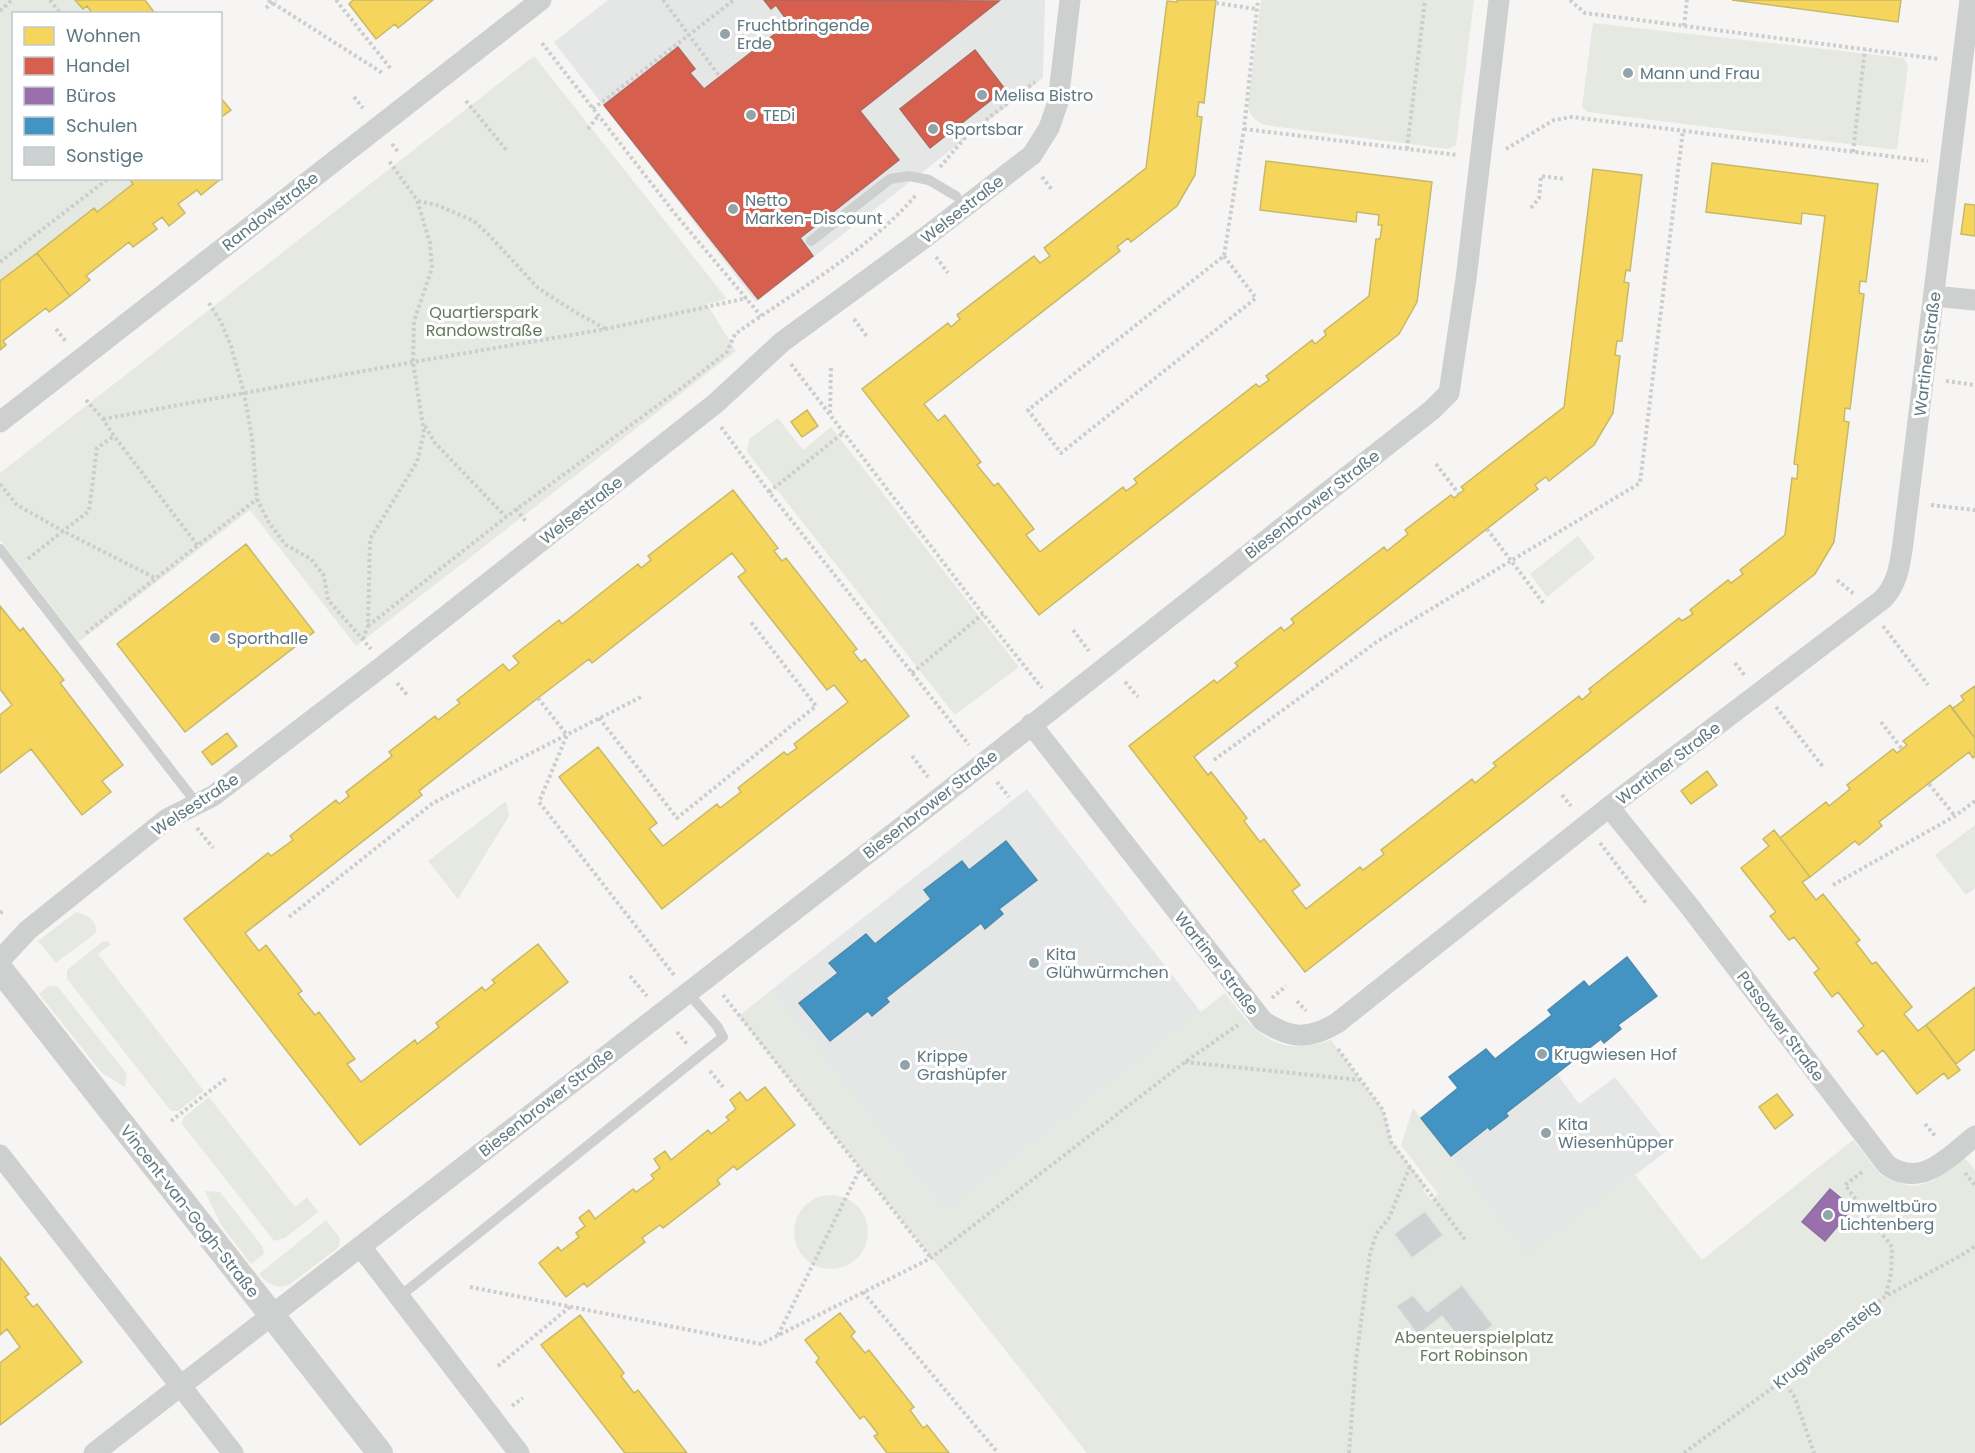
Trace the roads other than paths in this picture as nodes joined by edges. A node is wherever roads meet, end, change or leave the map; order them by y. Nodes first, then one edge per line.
1 (541, 0) edge
2 (1070, 0) edge
3 (1499, 0) edge
4 (1970, 0) edge
5 (956, 196) dead end
6 (812, 241) dead end
7 (1935, 296) junction
8 (1975, 300) edge
9 (0, 422) edge
10 (0, 549) edge
11 (1031, 724) junction
12 (197, 804) junction
13 (1610, 807) junction
14 (0, 960) edge
15 (0, 969) edge
16 (687, 992) junction
17 (1975, 1136) edge
18 (0, 1155) edge
19 (361, 1247) junction
20 (399, 1297) junction
21 (272, 1316) junction
22 (180, 1385) junction
23 (94, 1453) edge
24 (233, 1453) edge
25 (380, 1453) edge
26 (519, 1453) edge

1 - 9 street, Randowstraße
2 - 12 street, Welsestraße
3 - 11 street, Biesenbrower Straße
4 - 7 street, Wartiner Straße
5 - 6 lane
7 - 8 street
7 - 13 street, Wartiner Straße
10 - 12 lane
11 - 13 street, Wartiner Straße
11 - 16 street, Biesenbrower Straße
12 - 14 street, Welsestraße
13 - 17 street, Passower Straße
15 - 21 street, Vincent-van-Gogh-Straße
16 - 19 street, Biesenbrower Straße
16 - 20 lane
18 - 22 street
19 - 20 street
19 - 21 street, Biesenbrower Straße
20 - 26 street
21 - 22 street, Biesenbrower Straße
21 - 25 street, Vincent-van-Gogh-Straße
22 - 23 street, Biesenbrower Straße
22 - 24 street

